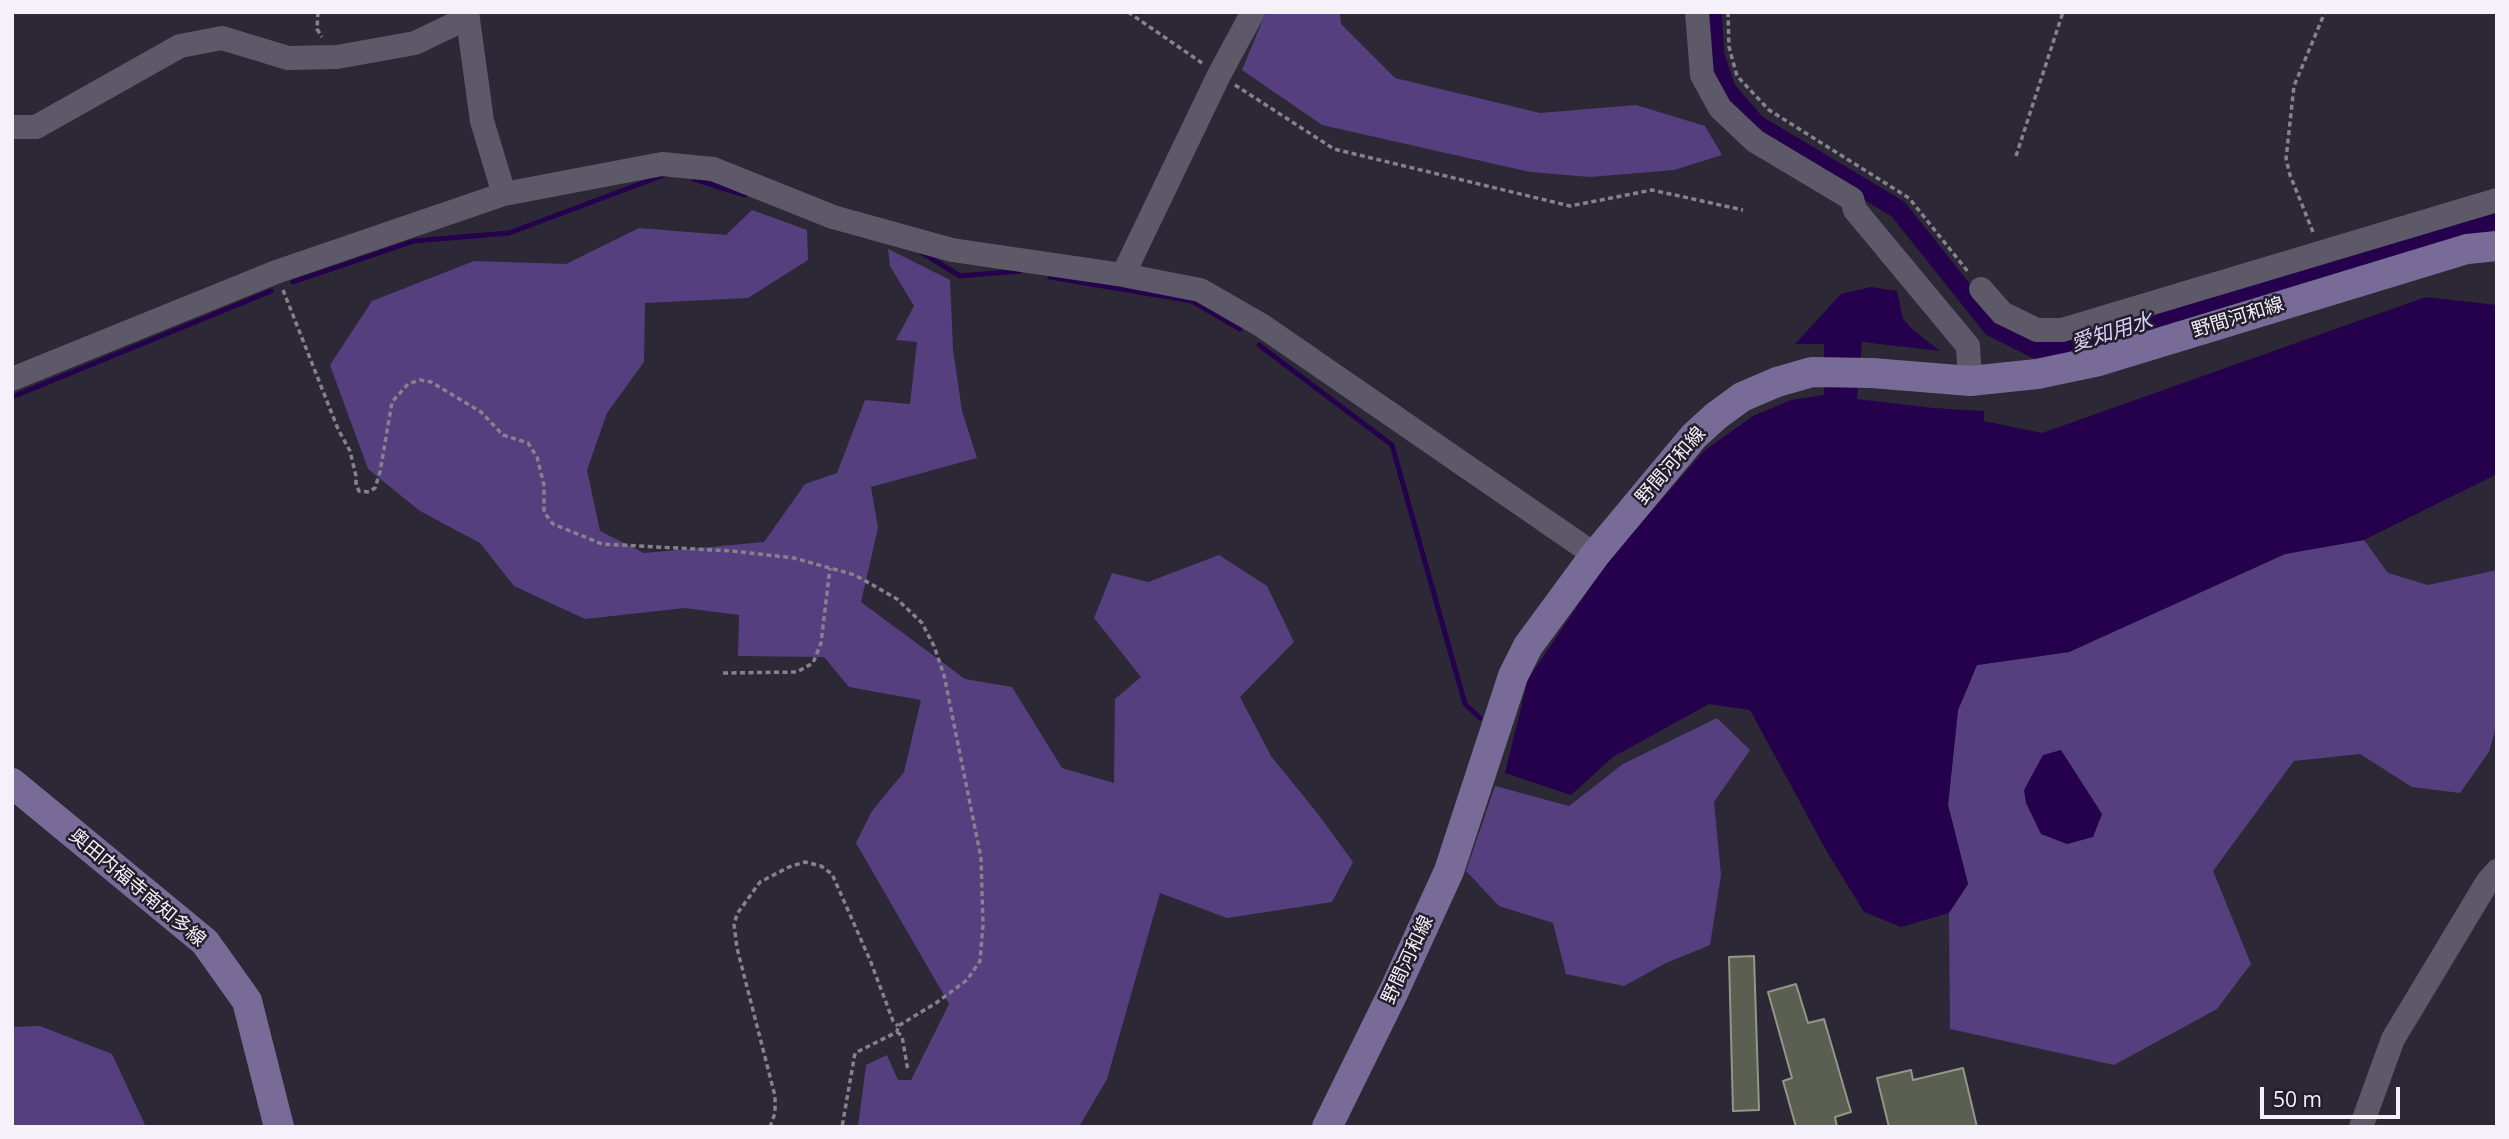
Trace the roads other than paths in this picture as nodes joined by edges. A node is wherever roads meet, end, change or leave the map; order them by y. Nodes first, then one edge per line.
1 (1253, 12) edge
2 (1697, 12) edge
3 (467, 15) edge
4 (12, 127) edge
5 (504, 194) junction
6 (2497, 200) edge
7 (2497, 246) edge
8 (1123, 275) junction
9 (1981, 289) road end
10 (12, 379) edge
11 (1970, 381) junction
12 (1595, 555) junction
13 (12, 783) edge
14 (2497, 870) edge
15 (279, 1127) edge
16 (1327, 1127) edge
17 (2361, 1127) edge

1 - 8 street
2 - 11 street
3 - 4 street
3 - 5 street
5 - 8 street
5 - 10 street
6 - 9 street
7 - 11 main road, 野間河和線
8 - 12 street
11 - 12 main road, 野間河和線
12 - 16 main road, 野間河和線
13 - 15 main road, 奥田内福寺南知多線
14 - 17 street

